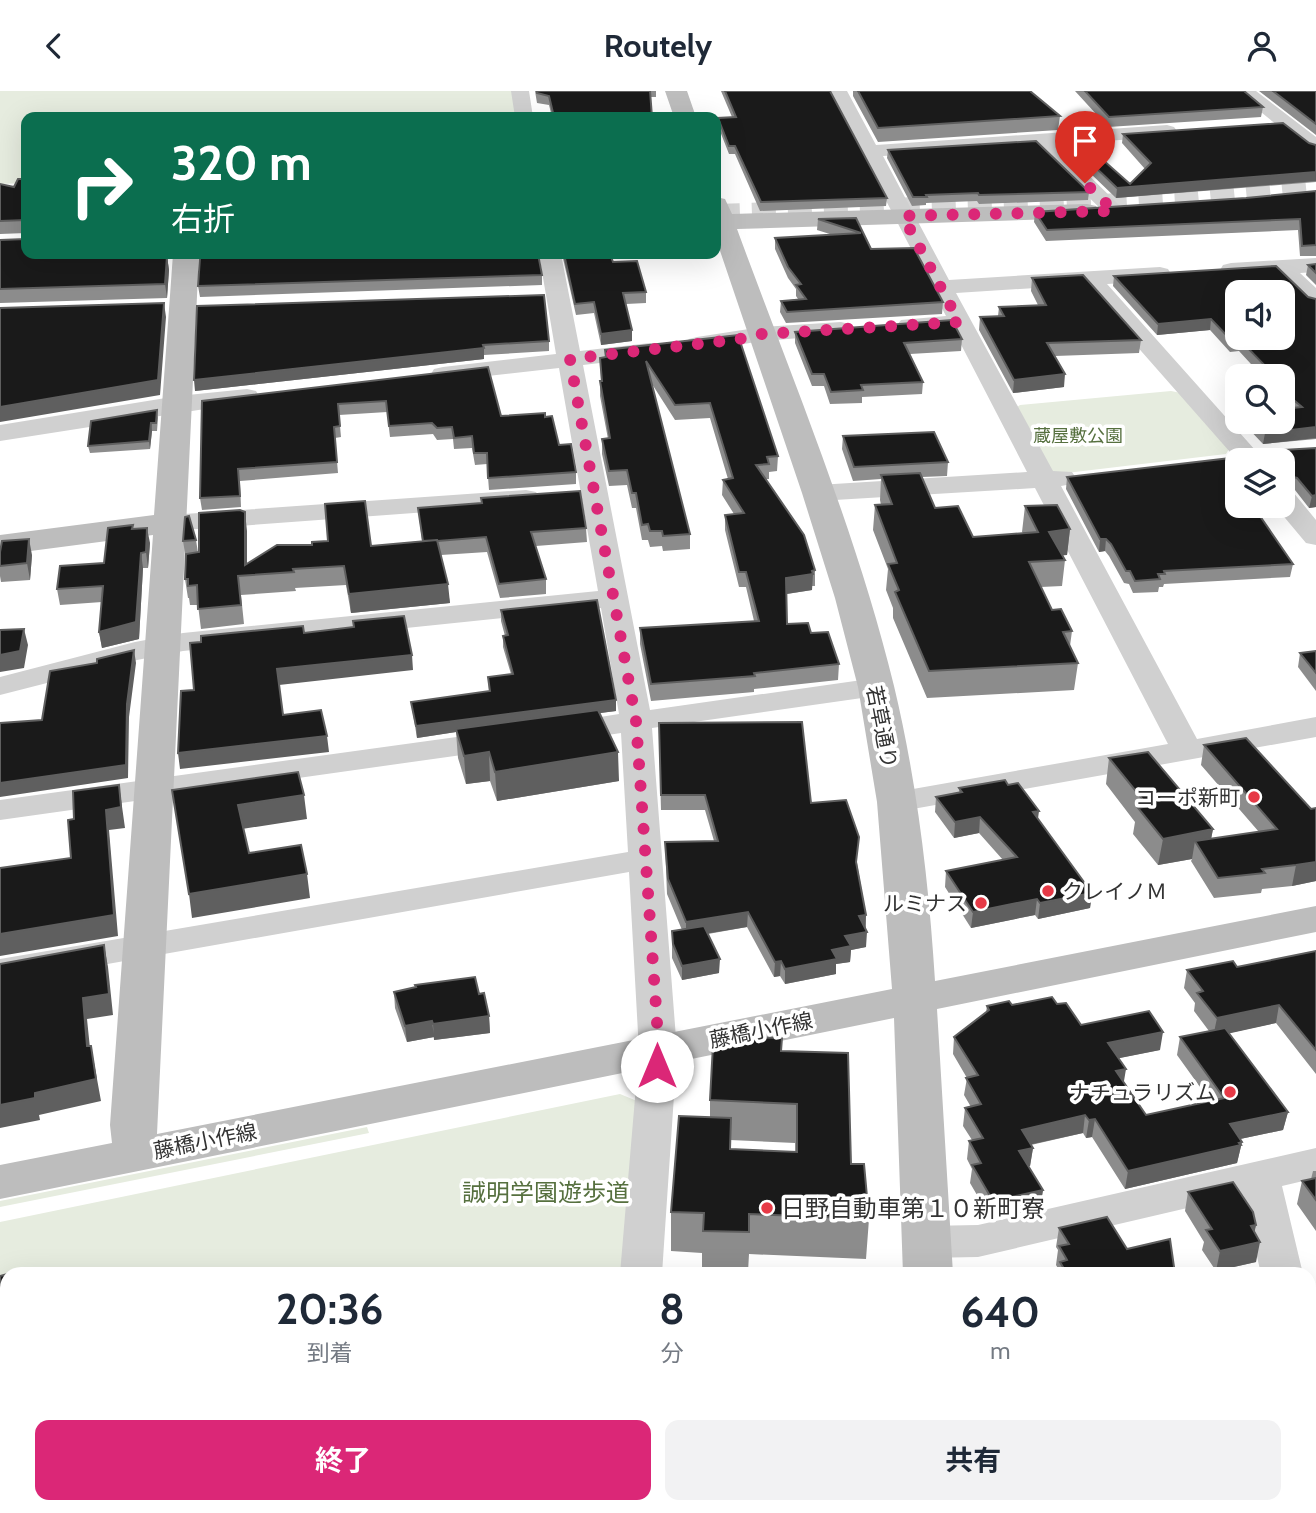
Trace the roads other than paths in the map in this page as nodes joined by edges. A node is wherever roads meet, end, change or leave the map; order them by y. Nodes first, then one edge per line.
1 (520, 91) edge
2 (676, 91) edge
3 (838, 91) edge
4 (1244, 91) edge
5 (523, 112) edge
6 (683, 112) edge
7 (1285, 124) junction
8 (1257, 125) edge
9 (1188, 130) edge
10 (1040, 139) junction
11 (1316, 147) edge
12 (870, 151) junction
13 (1139, 209) edge
14 (1114, 211) junction
15 (721, 216) edge
16 (903, 216) junction
17 (721, 224) edge
18 (186, 259) edge
19 (549, 259) edge
20 (1316, 265) edge
21 (1281, 268) junction
22 (1213, 271) edge
23 (1186, 273) edge
24 (1089, 278) junction
25 (940, 287) junction
26 (1316, 301) edge
27 (959, 322) junction
28 (762, 334) junction
29 (570, 359) junction
30 (423, 376) edge
31 (275, 393) edge
32 (178, 404) junction
33 (0, 433) edge
34 (1241, 448) edge
35 (1221, 460) edge
36 (1225, 460) edge
37 (1084, 476) edge
38 (1042, 481) junction
39 (818, 493) junction
40 (572, 495) junction
41 (1295, 512) edge
42 (170, 523) junction
43 (1316, 537) edge
44 (0, 545) edge
45 (613, 598) junction
46 (162, 645) junction
47 (0, 686) edge
48 (876, 687) junction
49 (636, 721) junction
50 (1316, 727) edge
51 (1187, 749) junction
52 (153, 790) junction
53 (896, 802) junction
54 (0, 810) edge
55 (645, 859) junction
56 (1316, 919) edge
57 (143, 947) junction
58 (0, 971) edge
59 (914, 999) junction
60 (658, 1051) junction
61 (136, 1155) junction
62 (1316, 1163) edge
63 (1259, 1176) junction
64 (0, 1182) edge
65 (927, 1258) edge
66 (642, 1267) edge
67 (1280, 1267) edge

1 - 5 street
2 - 6 street
3 - 12 street
4 - 7 street
7 - 8 street
7 - 11 street
9 - 10 street
10 - 12 street
10 - 14 street
12 - 16 street
13 - 14 street
14 - 16 street
15 - 16 street
16 - 25 street
17 - 28 street, 若草通り
18 - 32 street
19 - 29 street
20 - 21 street
21 - 22 street
21 - 26 street
23 - 24 street
24 - 25 street
24 - 34 street
25 - 27 street
27 - 28 street
27 - 38 street
28 - 29 street
28 - 39 street, 若草通り
29 - 30 street
29 - 40 street
31 - 32 street
32 - 33 street
32 - 42 street
35 - 36 street
37 - 38 street
38 - 39 street
38 - 51 street
39 - 48 street, 若草通り
40 - 42 street
40 - 45 street
41 - 43 street
42 - 44 street
42 - 46 street
45 - 46 street
45 - 49 street
46 - 47 street
46 - 52 street
48 - 49 street
48 - 53 street, 若草通り
49 - 52 street
49 - 55 street
50 - 51 street
51 - 53 street
52 - 54 street
52 - 57 street
53 - 59 street, 若草通り
55 - 57 street
55 - 60 street
56 - 59 street, 藤橋小作線
57 - 58 street
57 - 61 street
59 - 60 street, 藤橋小作線
59 - 65 street, 若草通り
60 - 61 street, 藤橋小作線
60 - 66 street
61 - 64 street, 藤橋小作線
62 - 63 street
63 - 65 street
63 - 67 street

